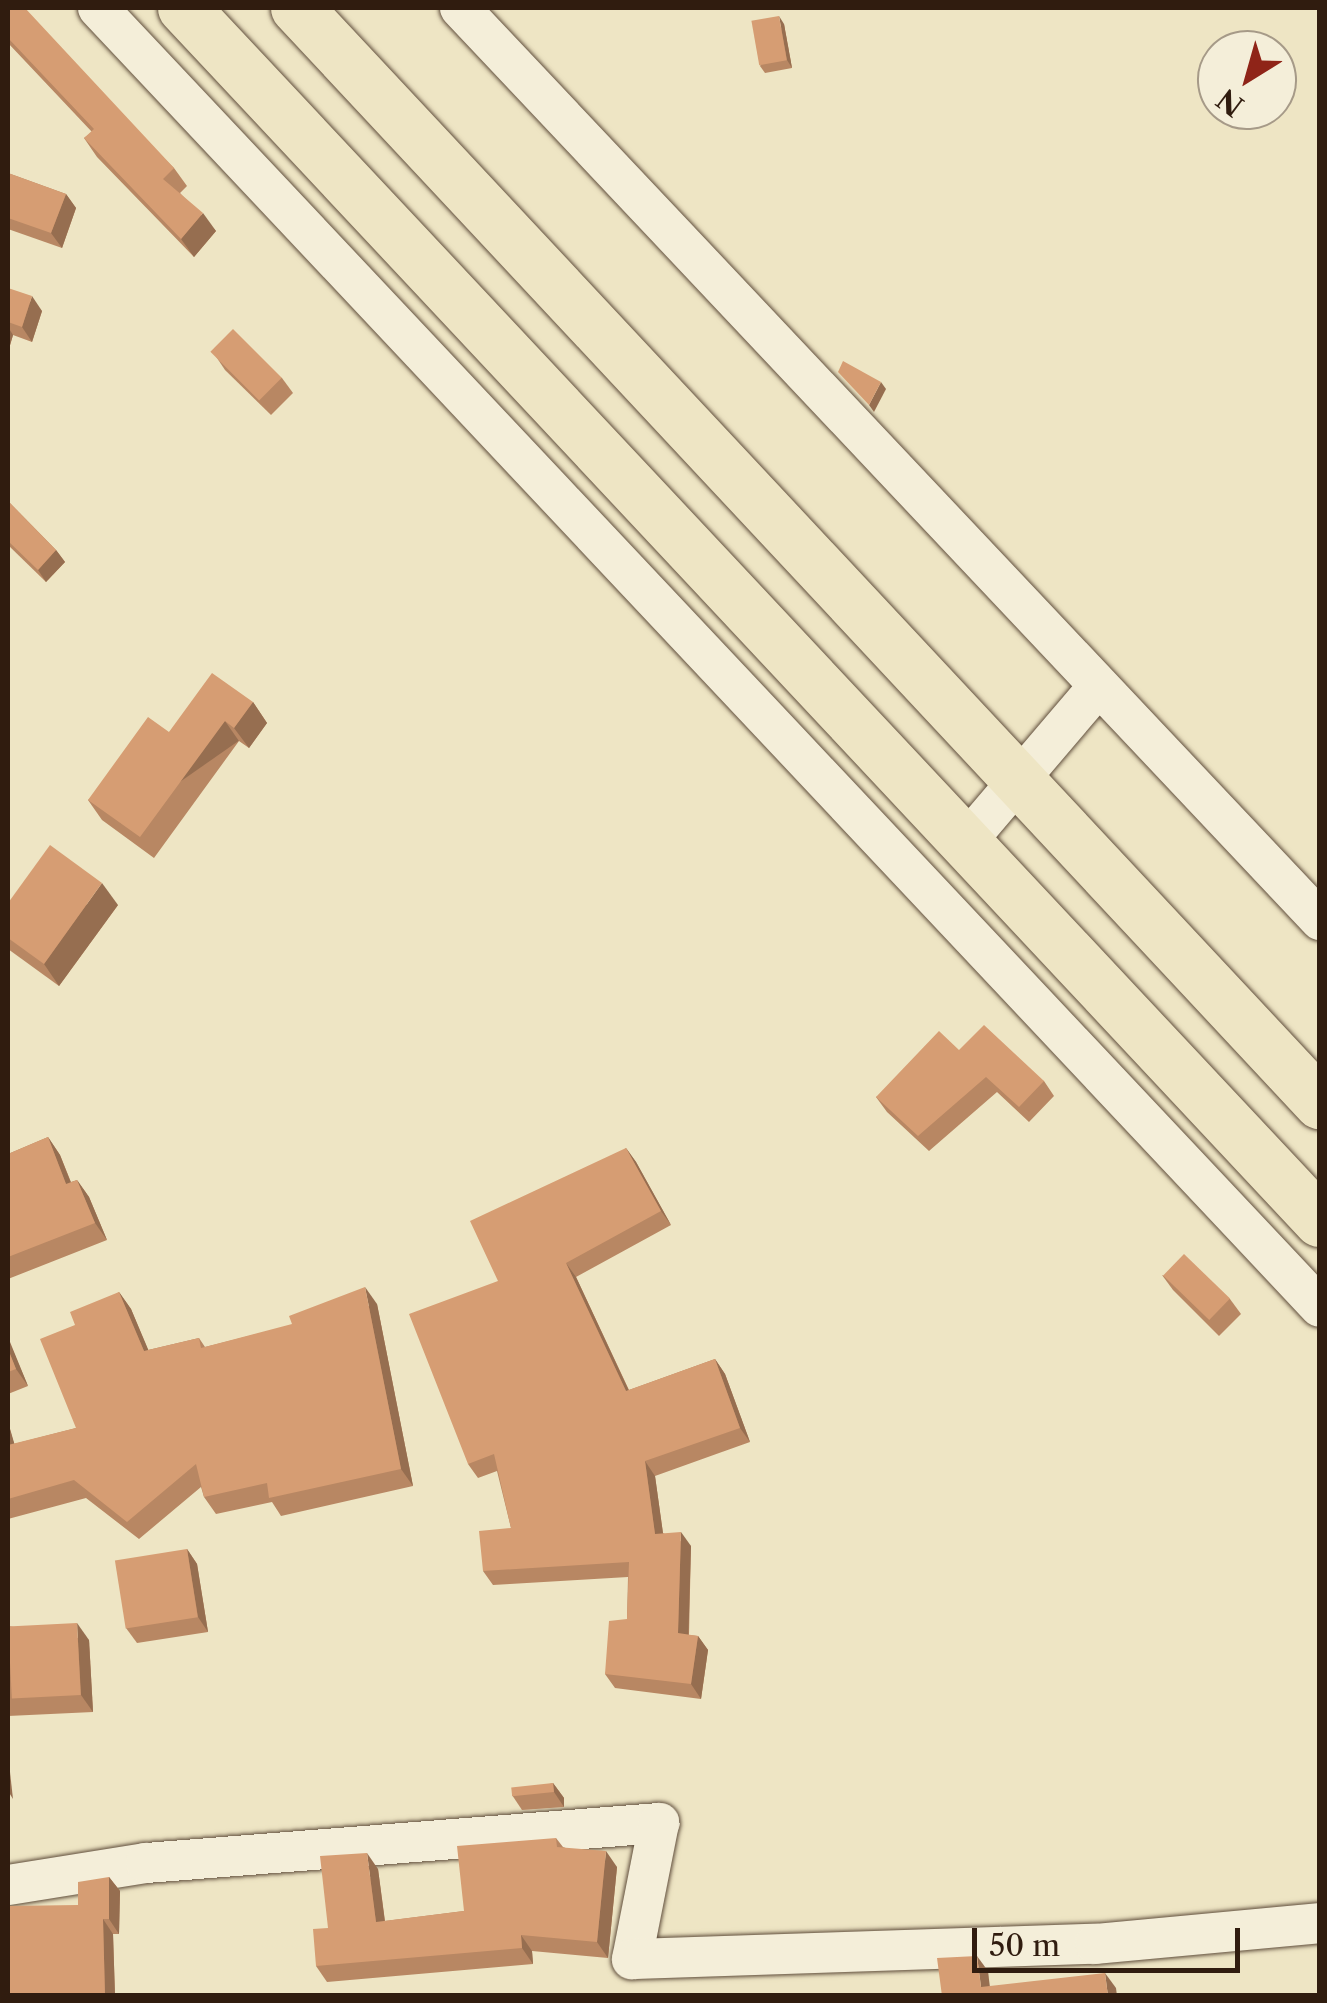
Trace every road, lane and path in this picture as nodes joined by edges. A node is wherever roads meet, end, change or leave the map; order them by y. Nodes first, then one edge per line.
1 (98, 8) edge
2 (184, 8) edge
3 (297, 8) edge
4 (460, 8) edge
5 (1096, 689) junction
6 (1016, 779) junction
7 (965, 843) junction
8 (1320, 920) edge
9 (1320, 1103) edge
10 (1320, 1221) edge
11 (1320, 1307) edge
12 (8, 1885) edge
13 (1320, 1923) edge

1 - 11 street
2 - 7 main road
3 - 6 main road
4 - 5 street
5 - 6 street
5 - 8 street
6 - 7 street
6 - 9 main road
7 - 10 main road
12 - 13 street

